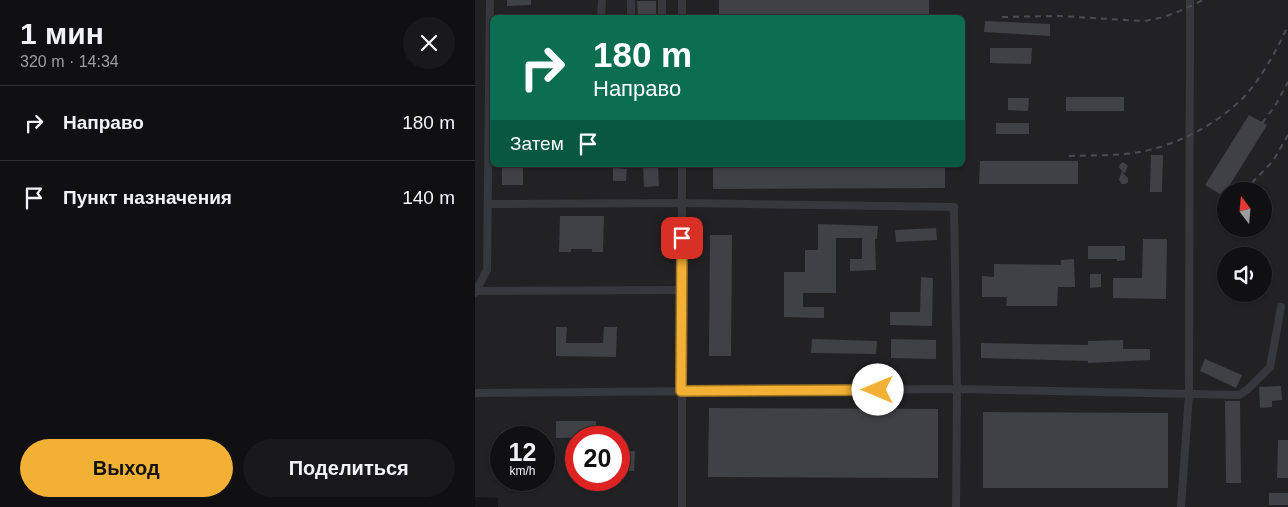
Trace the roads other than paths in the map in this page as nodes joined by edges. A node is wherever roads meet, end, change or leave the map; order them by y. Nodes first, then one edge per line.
1 (490, 0) edge
2 (602, 0) edge
3 (631, 0) edge
4 (662, 0) edge
5 (683, 0) edge
6 (1190, 0) edge
7 (601, 15) edge
8 (631, 15) edge
9 (662, 15) edge
10 (683, 15) edge
11 (682, 167) edge
12 (682, 203) junction
13 (488, 204) junction
14 (682, 290) junction
15 (475, 291) edge
16 (1281, 307) dead end
17 (957, 390) junction
18 (681, 391) junction
19 (475, 393) edge
20 (1189, 394) junction
21 (682, 507) edge
22 (956, 507) edge
23 (1181, 507) edge

1 - 13 lane
2 - 7 lane
3 - 8 lane
4 - 9 lane
5 - 10 lane
6 - 20 lane
11 - 12 lane
12 - 13 lane
12 - 14 lane
12 - 17 lane
13 - 15 lane
14 - 15 lane
14 - 18 lane
16 - 20 lane
17 - 18 lane
17 - 20 lane
17 - 22 lane
18 - 19 lane
18 - 21 lane
20 - 23 lane

